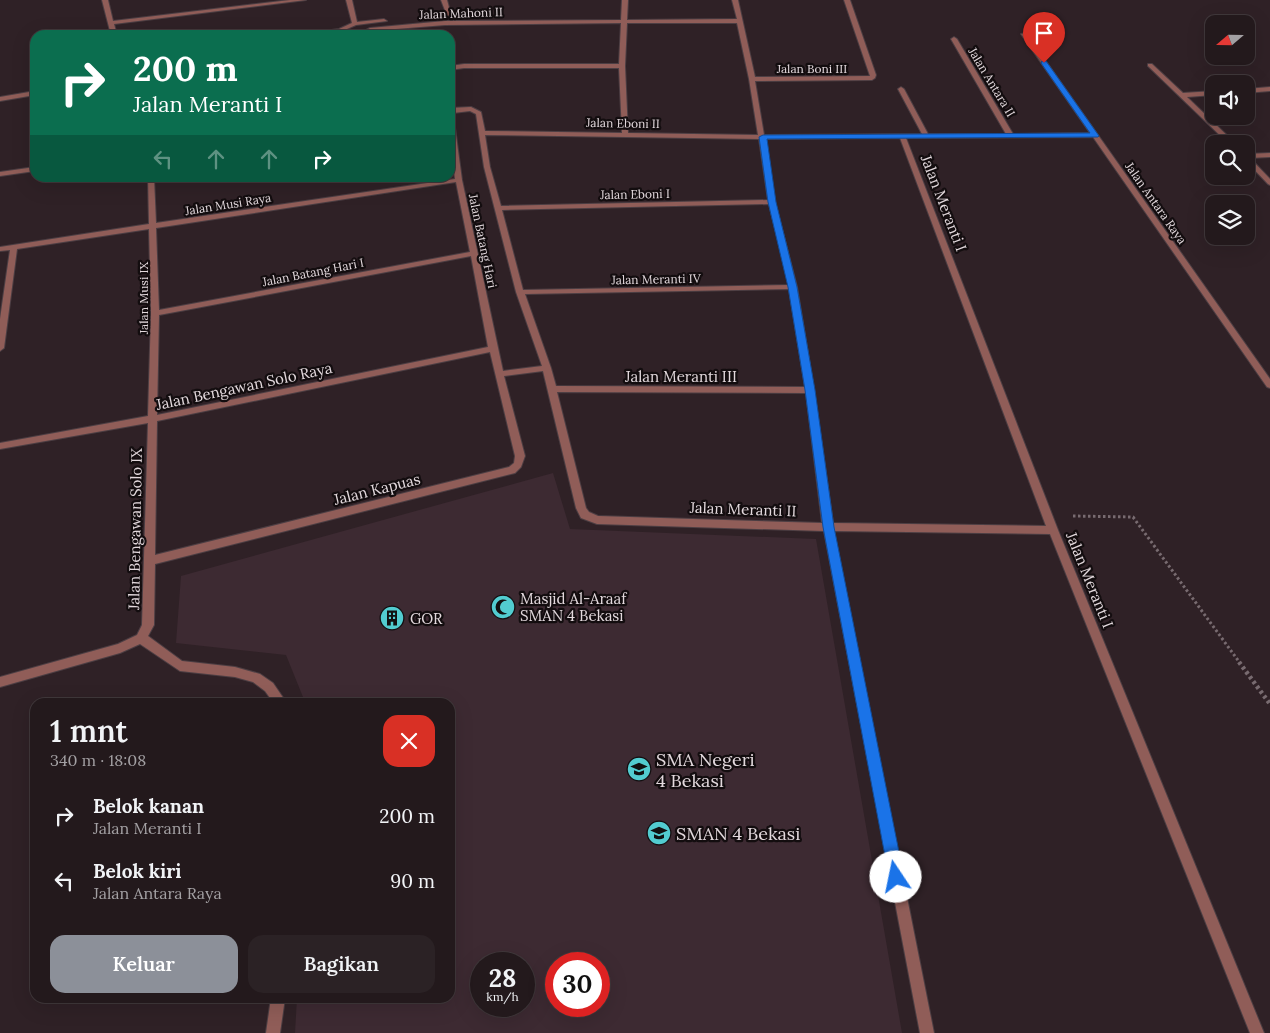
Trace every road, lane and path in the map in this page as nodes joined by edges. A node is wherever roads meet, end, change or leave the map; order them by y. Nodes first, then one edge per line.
1 (105, 0) edge
2 (302, 0) edge
3 (349, 0) edge
4 (444, 0) edge
5 (626, 0) edge
6 (735, 0) edge
7 (847, 0) edge
8 (418, 18) dead end
9 (392, 21) dead end
10 (740, 21) junction
11 (624, 22) junction
12 (111, 23) junction
13 (355, 24) junction
14 (113, 30) edge
15 (344, 30) edge
16 (370, 30) edge
17 (1024, 34) dead end
18 (954, 39) dead end
19 (1150, 65) dead end
20 (622, 66) junction
21 (455, 67) edge
22 (752, 79) junction
23 (1270, 89) edge
24 (901, 90) dead end
25 (1255, 90) edge
26 (30, 94) edge
27 (1205, 94) edge
28 (1182, 95) junction
29 (0, 98) edge
30 (455, 110) edge
31 (483, 133) junction
32 (625, 134) junction
33 (1224, 135) edge
34 (902, 136) junction
35 (926, 136) junction
36 (1012, 136) junction
37 (1095, 136) junction
38 (763, 137) junction
39 (455, 149) edge
40 (1270, 155) edge
41 (1255, 156) edge
42 (1255, 166) edge
43 (30, 170) edge
44 (0, 174) edge
45 (459, 180) junction
46 (455, 181) edge
47 (151, 182) edge
48 (446, 182) edge
49 (1270, 183) edge
50 (772, 202) junction
51 (498, 208) junction
52 (153, 226) junction
53 (14, 247) junction
54 (0, 249) edge
55 (474, 254) junction
56 (792, 287) junction
57 (520, 292) junction
58 (155, 313) junction
59 (0, 348) edge
60 (493, 349) junction
61 (548, 368) junction
62 (504, 374) junction
63 (1270, 385) edge
64 (552, 388) junction
65 (810, 390) junction
66 (152, 419) junction
67 (0, 446) edge
68 (1048, 515) junction
69 (828, 527) junction
70 (1053, 530) junction
71 (150, 561) junction
72 (140, 638) junction
73 (0, 682) edge
74 (277, 698) edge
75 (1270, 704) edge
76 (277, 1003) edge
77 (274, 1033) edge
78 (926, 1033) edge
79 (1257, 1033) edge

1 - 12 street
2 - 12 street
3 - 13 street
4 - 8 street
5 - 11 street
6 - 10 street
7 - 22 street, Jalan Boni III
9 - 13 street
10 - 11 street, Jalan Mahoni II
10 - 22 street
11 - 16 street, Jalan Mahoni II
11 - 20 street
12 - 14 street
13 - 15 street
17 - 37 street, Jalan Antara Raya
18 - 36 street, Jalan Antara II
19 - 28 street
20 - 21 street
20 - 32 street
22 - 38 street
23 - 25 street
24 - 35 street
26 - 29 street
27 - 28 street
28 - 33 street
30 - 31 street
31 - 32 street, Jalan Eboni II
31 - 51 street
32 - 38 street, Jalan Eboni II
34 - 35 street, Jalan Meranti I
34 - 38 street, Jalan Meranti I
34 - 68 street, Jalan Meranti I
35 - 36 street, Jalan Meranti I
36 - 37 street, Jalan Meranti I
37 - 63 street, Jalan Antara Raya
38 - 50 street
39 - 45 street, Jalan Batang Hari
40 - 41 street
42 - 49 street
43 - 44 street
45 - 46 street, Jalan Musi Raya
45 - 55 street, Jalan Batang Hari
47 - 52 street, Jalan Musi IX
48 - 52 street, Jalan Musi Raya
50 - 51 street, Jalan Eboni I
50 - 56 street
51 - 57 street
52 - 53 street, Jalan Musi Raya
52 - 58 street, Jalan Musi IX
53 - 54 street, Jalan Musi Raya
53 - 59 street
55 - 58 street, Jalan Batang Hari I
55 - 60 street, Jalan Batang Hari
56 - 57 street, Jalan Meranti IV
56 - 65 street
57 - 61 street
58 - 66 street, Jalan Musi IX
60 - 62 street, Jalan Batang Hari
60 - 66 street, Jalan Bengawan Solo Raya
61 - 62 street
61 - 64 street, Jalan Meranti II
62 - 71 street, Jalan Kapuas
64 - 65 street, Jalan Meranti III
64 - 69 street, Jalan Meranti II
65 - 69 street
66 - 67 street, Jalan Bengawan Solo Raya
66 - 71 street, Jalan Bengawan Solo IX
68 - 70 street, Jalan Meranti I
68 - 75 path
69 - 70 street, Jalan Meranti II
69 - 78 street
70 - 79 street, Jalan Meranti I
71 - 72 street, Jalan Bengawan Solo IX
72 - 73 street
72 - 74 street
76 - 77 street

